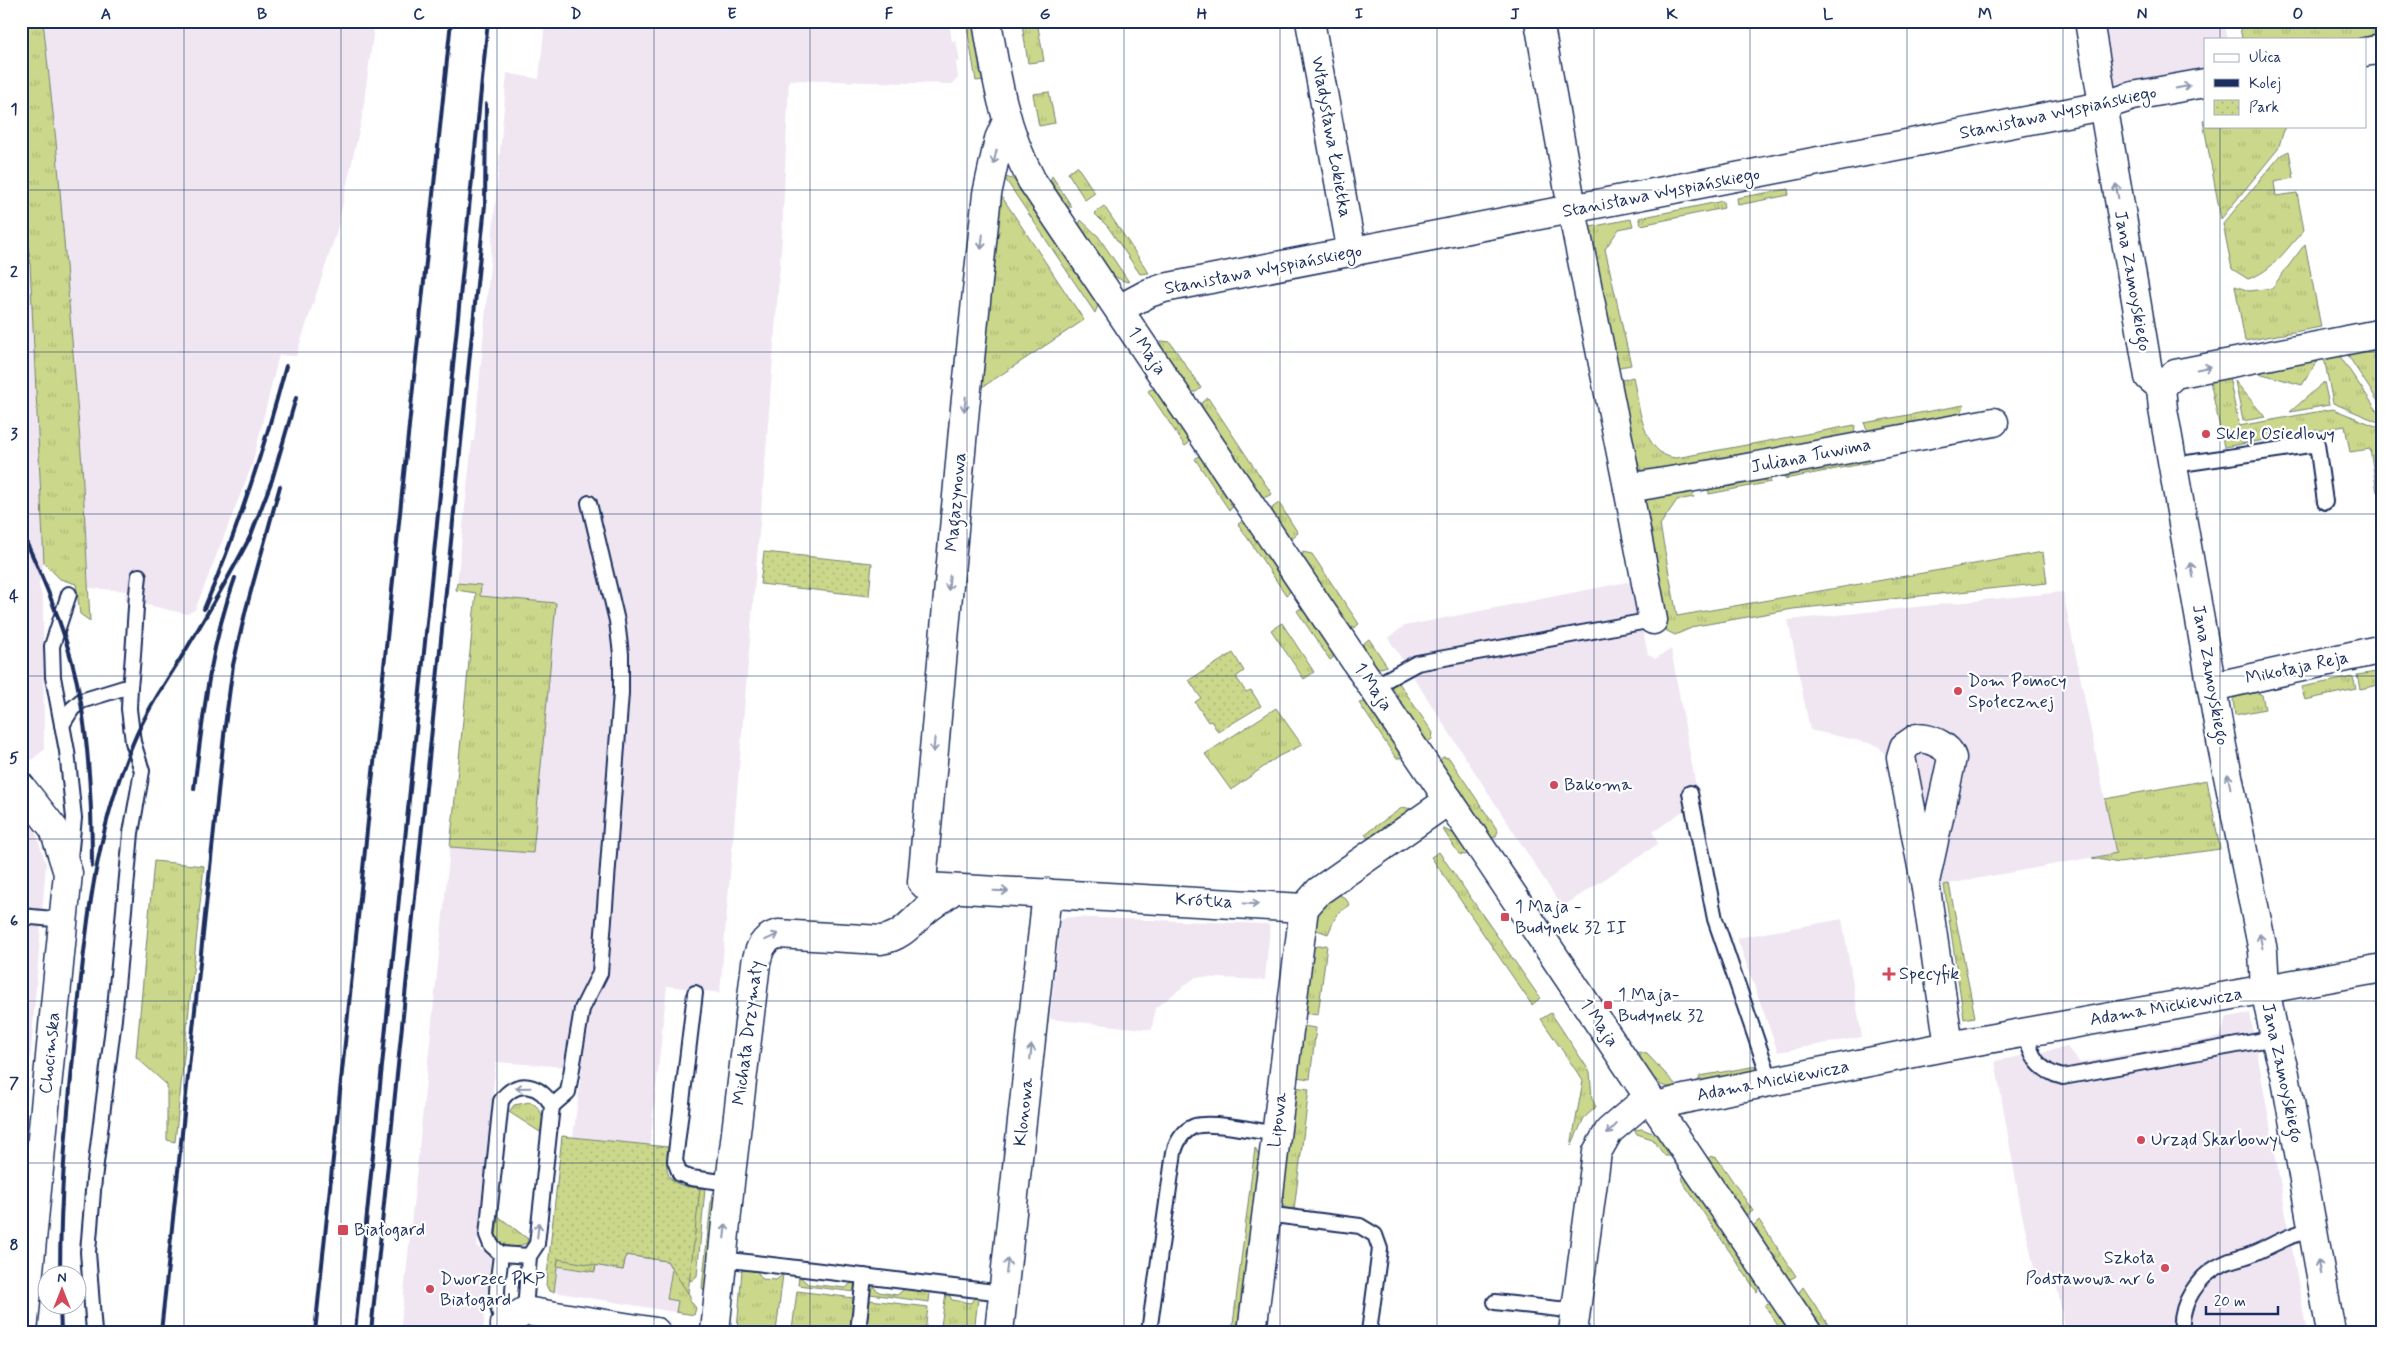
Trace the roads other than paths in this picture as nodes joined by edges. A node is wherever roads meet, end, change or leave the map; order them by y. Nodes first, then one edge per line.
1 (987, 21) edge
2 (1310, 21) edge
3 (1539, 21) edge
4 (2089, 21) edge
5 (2383, 49) edge
6 (2366, 52) edge
7 (2204, 82) edge
8 (2102, 106) junction
9 (1007, 121) junction
10 (1572, 210) junction
11 (1352, 253) junction
12 (1119, 310) junction
13 (2383, 333) edge
14 (2161, 387) junction
15 (1994, 422) dead end
16 (2174, 466) junction
17 (1628, 488) junction
18 (2325, 502) dead end
19 (589, 504) dead end
20 (139, 576) dead end
21 (69, 594) dead end
22 (1652, 620) joint
23 (2383, 649) edge
24 (130, 686) junction
25 (1373, 686) junction
26 (2212, 687) junction
27 (62, 725) junction
28 (21, 787) edge
29 (1690, 793) dead end
30 (1449, 800) junction
31 (68, 876) junction
32 (1925, 882) dead end
33 (924, 886) joint
34 (953, 890) junction
35 (1047, 893) junction
36 (1304, 908) junction
37 (21, 916) edge
38 (64, 920) junction
39 (2383, 968) edge
40 (2265, 989) junction
41 (695, 993) dead end
42 (2025, 1032) junction
43 (2275, 1038) junction
44 (1949, 1046) junction
45 (1771, 1082) junction
46 (1653, 1104) junction
47 (552, 1106) junction
48 (1276, 1134) junction
49 (30, 1171) edge
50 (730, 1183) junction
51 (1266, 1214) junction
52 (2313, 1230) junction
53 (27, 1245) edge
54 (501, 1254) junction
55 (529, 1256) junction
56 (722, 1259) junction
57 (864, 1276) junction
58 (1003, 1293) junction
59 (1495, 1302) dead end
60 (1575, 1321) edge
61 (512, 1322) edge
62 (23, 1332) edge
63 (94, 1332) edge
64 (656, 1332) edge
65 (715, 1332) edge
66 (858, 1332) edge
67 (999, 1332) edge
68 (1149, 1332) edge
69 (1252, 1332) edge
70 (1369, 1332) edge
71 (1807, 1332) edge
72 (2182, 1332) edge
73 (2331, 1332) edge

1 - 9 street, 1 Maja
2 - 11 street, Władysława Łokietka
3 - 10 street
4 - 8 street, Jana Zamoyskiego
5 - 6 street
8 -> 7 street, Stanisława Wyspiańskiego
8 - 10 street, Stanisława Wyspiańskiego
14 -> 8 street, Jana Zamoyskiego
9 - 12 street, 1 Maja
9 -> 33 street, Magazynowa
10 - 11 street, Stanisława Wyspiańskiego
10 - 17 street
11 - 12 street, Stanisława Wyspiańskiego
12 - 25 street, 1 Maja
14 -> 13 street
14 - 16 street, Jana Zamoyskiego
15 - 17 street, Juliana Tuwima
16 - 18 lane
26 -> 16 street, Jana Zamoyskiego
17 - 22 street
19 - 47 lane
20 - 24 lane
21 - 27 lane
22 - 25 lane
23 - 26 street, Mikołaja Reja
24 - 27 lane
24 - 63 lane
25 - 30 street, 1 Maja
40 -> 26 street, Jana Zamoyskiego
27 - 31 lane
28 - 31 street, Chocimska
29 - 45 lane
30 - 36 street
30 - 46 street, 1 Maja
31 - 38 street, Chocimska
32 - 44 street
33 - 34 street, Krótka
34 -> 35 street, Krótka
50 -> 34 street, Michała Drzymały
35 -> 36 street, Krótka
58 -> 35 street, Klonowa
36 - 48 street, Lipowa
37 - 38 lane
38 - 49 street, Chocimska
39 - 40 street, Adama Mickiewicza
40 - 42 street, Adama Mickiewicza
40 - 43 street, Jana Zamoyskiego
41 - 50 lane
42 - 43 lane
42 - 44 street, Adama Mickiewicza
43 - 52 street, Jana Zamoyskiego
44 - 45 street, Adama Mickiewicza
45 - 46 street, Adama Mickiewicza
46 -> 60 street, Adama Mickiewicza
46 - 71 street, 1 Maja
47 -> 54 lane
55 -> 47 lane
48 - 51 street, Lipowa
48 - 68 lane
49 - 53 street, Chocimska
56 -> 50 street, Michała Drzymały
51 - 69 street, Lipowa
51 - 70 lane
52 - 72 lane
73 -> 52 street, Jana Zamoyskiego
53 - 62 street, Chocimska
54 - 55 lane
54 - 61 lane
55 - 61 lane
56 - 57 lane
56 - 65 street, Michała Drzymały
57 - 58 lane
57 - 66 lane
58 - 67 street, Klonowa
59 - 60 lane
61 - 64 street

